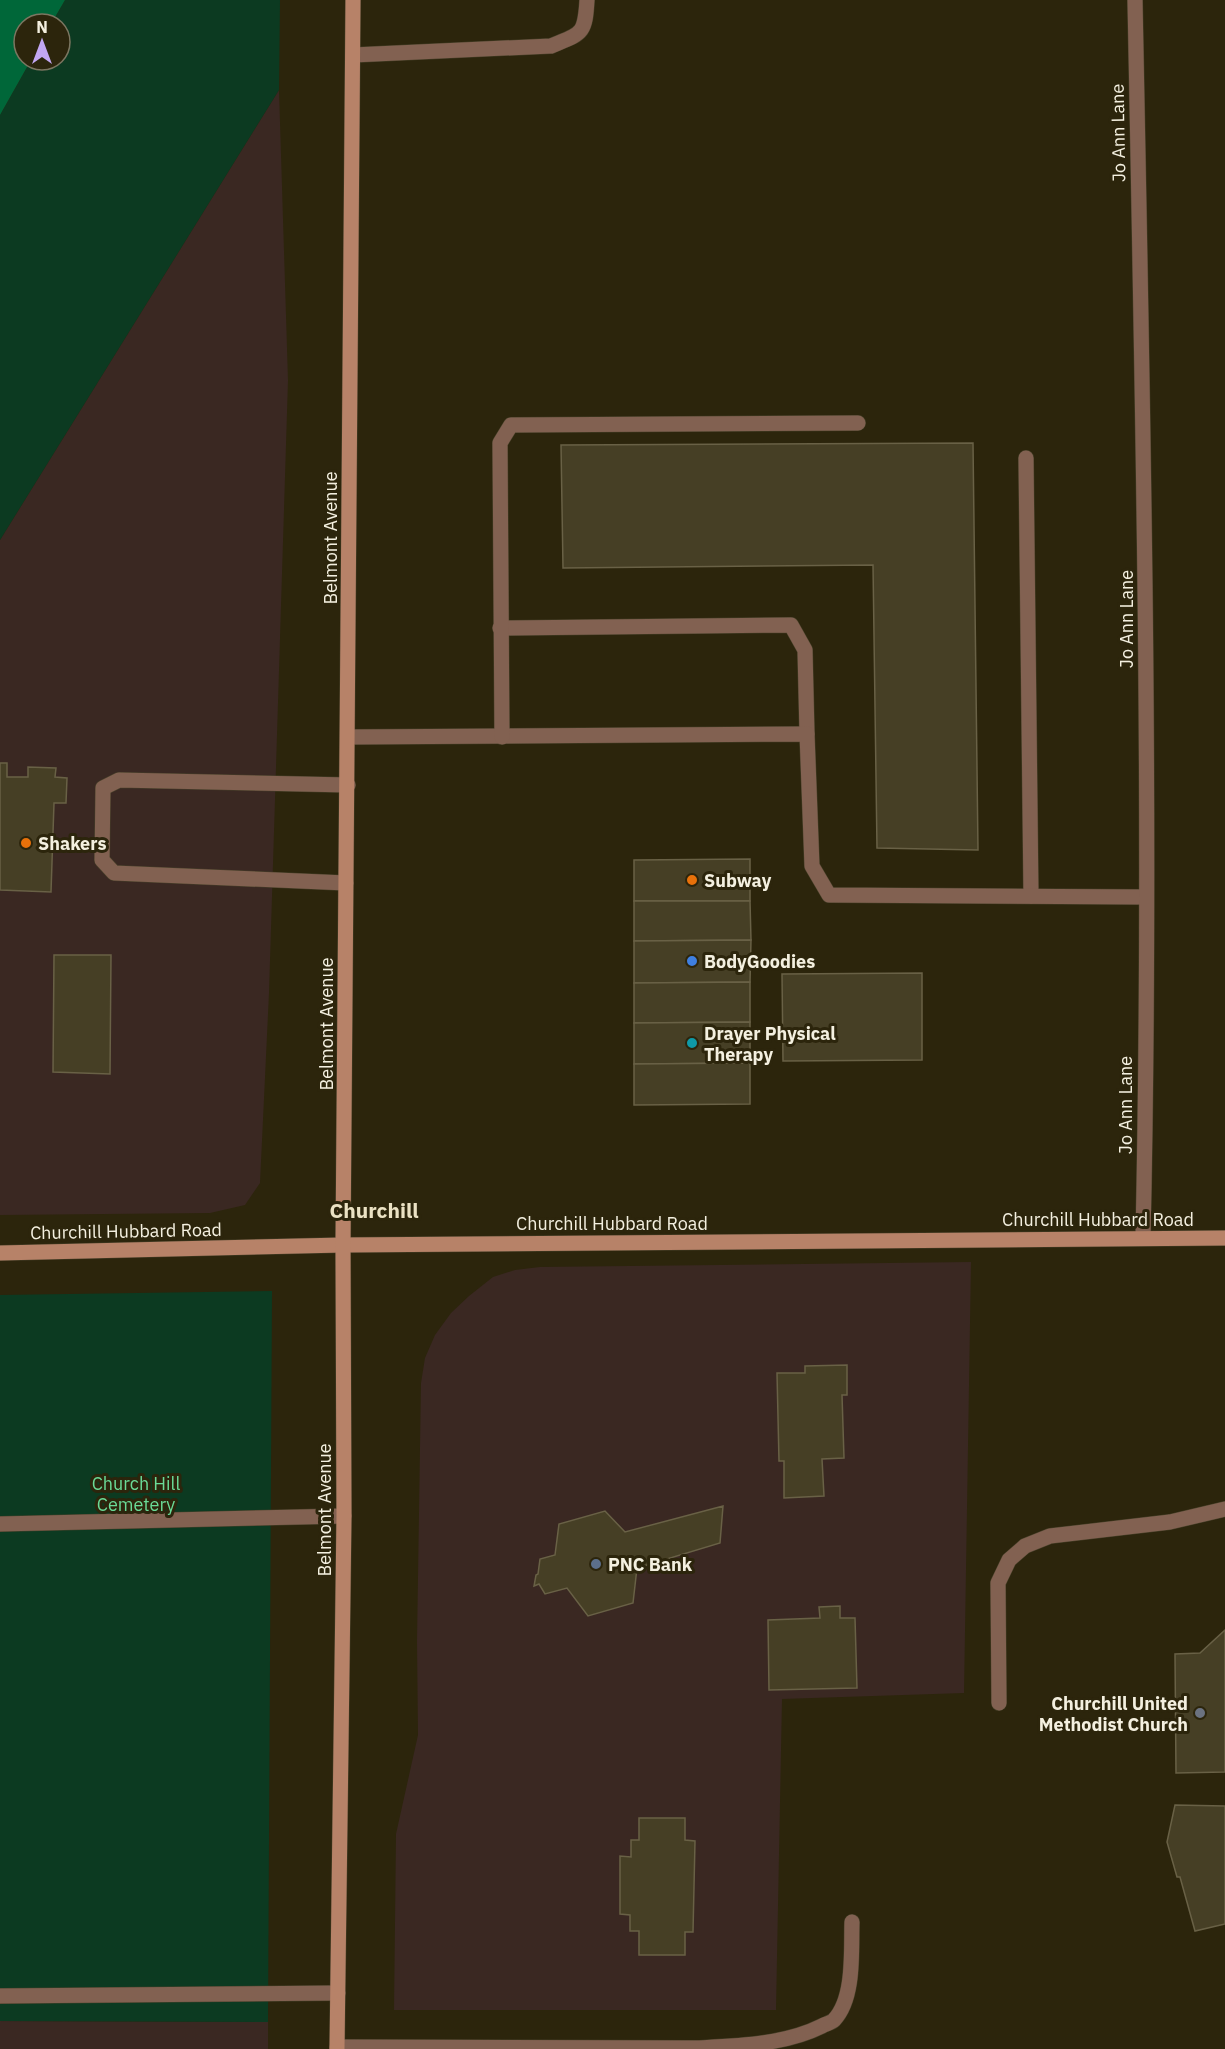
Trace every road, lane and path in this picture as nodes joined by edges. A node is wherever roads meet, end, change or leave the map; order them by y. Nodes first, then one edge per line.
1 (353, 0) edge
2 (587, 0) edge
3 (1136, 0) edge
4 (353, 55) junction
5 (858, 423) dead end
6 (1026, 458) dead end
7 (500, 628) junction
8 (807, 734) junction
9 (348, 737) junction
10 (502, 737) junction
11 (348, 785) junction
12 (346, 883) junction
13 (1030, 896) junction
14 (1145, 897) junction
15 (1143, 1238) junction
16 (1225, 1238) edge
17 (343, 1245) junction
18 (0, 1253) edge
19 (1225, 1509) edge
20 (344, 1516) junction
21 (0, 1524) edge
22 (999, 1703) dead end
23 (852, 1922) dead end
24 (338, 1993) junction
25 (0, 1996) edge
26 (337, 2048) edge

1 - 4 main road, Belmont Avenue
2 - 4 street
3 - 14 street, Jo Ann Lane
4 - 9 main road, Belmont Avenue
5 - 7 street
6 - 13 street
7 - 8 street
7 - 10 street
8 - 10 street
8 - 13 street
9 - 10 street
9 - 11 main road, Belmont Avenue
11 - 12 main road, Belmont Avenue
11 - 12 street
12 - 17 main road, Belmont Avenue
13 - 14 street
14 - 15 street, Jo Ann Lane
15 - 16 main road, Churchill Hubbard Road
15 - 17 main road, Churchill Hubbard Road
17 - 18 main road, Churchill Hubbard Road
17 - 20 main road, Belmont Avenue
19 - 22 street
20 - 21 street
20 - 24 main road, Belmont Avenue
23 - 26 street
24 - 25 street
24 - 26 main road, Belmont Avenue

